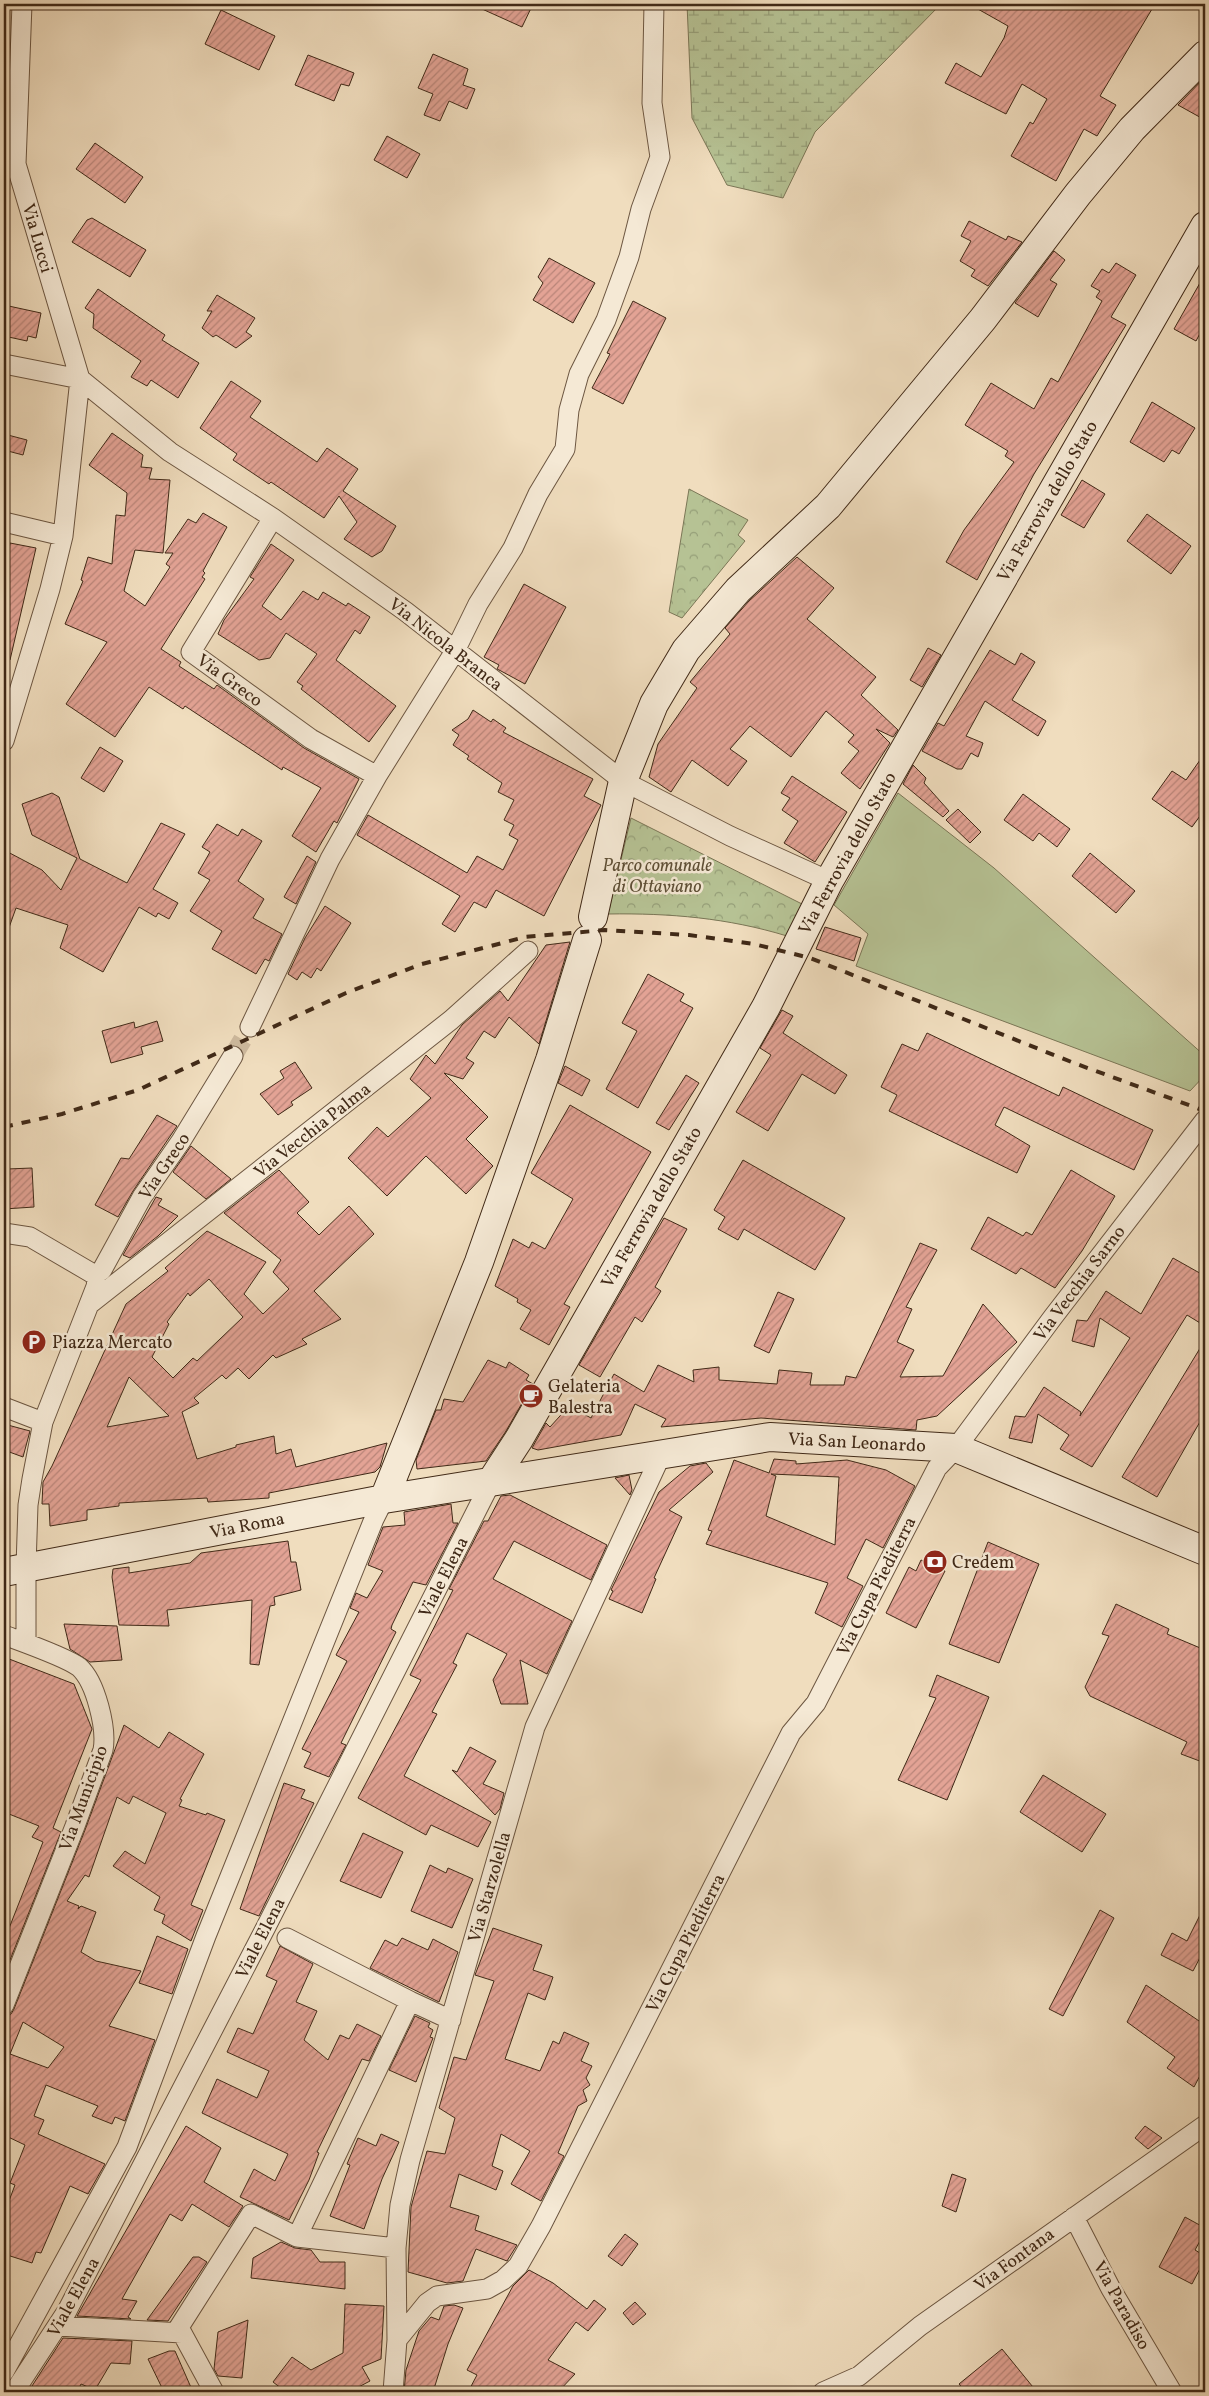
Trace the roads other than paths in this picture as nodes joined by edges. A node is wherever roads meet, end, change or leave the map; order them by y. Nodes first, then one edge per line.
1 (22, 4) edge
2 (654, 4) edge
3 (1205, 55) edge
4 (12, 84) edge
5 (1205, 226) edge
6 (4, 364) edge
7 (80, 380) junction
8 (273, 518) junction
9 (4, 522) edge
10 (63, 536) junction
11 (455, 651) junction
12 (4, 741) edge
13 (377, 776) junction
14 (623, 781) junction
15 (829, 881) junction
16 (528, 951) dead end
17 (250, 1027) tunnel mouth
18 (233, 1056) tunnel mouth
19 (1205, 1120) edge
20 (4, 1233) edge
21 (95, 1275) junction
22 (91, 1303) junction
23 (4, 1407) edge
24 (44, 1422) junction
25 (956, 1448) junction
26 (661, 1455) junction
27 (491, 1482) junction
28 (384, 1499) junction
29 (1205, 1551) edge
30 (15, 1569) edge
31 (4, 1635) edge
32 (26, 1643) junction
33 (287, 1938) dead end
34 (410, 2000) junction
35 (4, 2005) edge
36 (451, 2020) junction
37 (1205, 2125) edge
38 (1074, 2217) junction
39 (297, 2237) junction
40 (396, 2248) junction
41 (58, 2326) junction
42 (176, 2332) junction
43 (397, 2340) junction
44 (4, 2372) edge
45 (11, 2388) edge
46 (214, 2392) edge
47 (393, 2392) edge
48 (823, 2392) edge
49 (1172, 2392) edge

1 - 4 street, Via Lucci
2 - 11 street
3 - 14 main road
4 - 7 street, Via Lucci
5 - 15 main road, Via Ferrovia dello Stato
6 - 7 street
7 - 8 street, Via Nicola Branca
7 - 10 street
8 - 11 street, Via Nicola Branca
8 - 13 street, Via Greco
9 - 10 street
10 - 12 street
11 - 13 street
11 - 14 street, Via Nicola Branca
13 - 17 street
14 - 15 street, Via Nicola Branca
14 - 28 main road
15 - 27 main road, Via Ferrovia dello Stato
16 - 22 street, Via Vecchia Palma
18 - 21 street, Via Greco
19 - 25 street, Via Vecchia Sarno
20 - 21 street
21 - 22 street
22 - 24 street
23 - 24 street
24 - 30 street
25 - 26 main road, Via San Leonardo
25 - 29 main road, Via San Leonardo
25 - 43 street, Via Cupa Piediterra
26 - 27 main road, Via San Leonardo
26 - 36 street, Via Starzolella
27 - 28 main road, Via Roma
27 - 41 street, Viale Elena
28 - 30 main road, Via Roma
28 - 44 street, Viale Elena
30 - 32 street
31 - 32 street, Via Municipio
32 - 35 street, Via Municipio
33 - 34 street
34 - 36 street
34 - 39 street
36 - 40 street, Via Starzolella
37 - 38 street, Via Fontana
38 - 48 street, Via Fontana
38 - 49 street, Via Paradiso
39 - 40 street
39 - 42 street
40 - 43 street, Via Starzolella
41 - 42 street
41 - 45 street, Viale Elena
42 - 46 street
43 - 47 street

